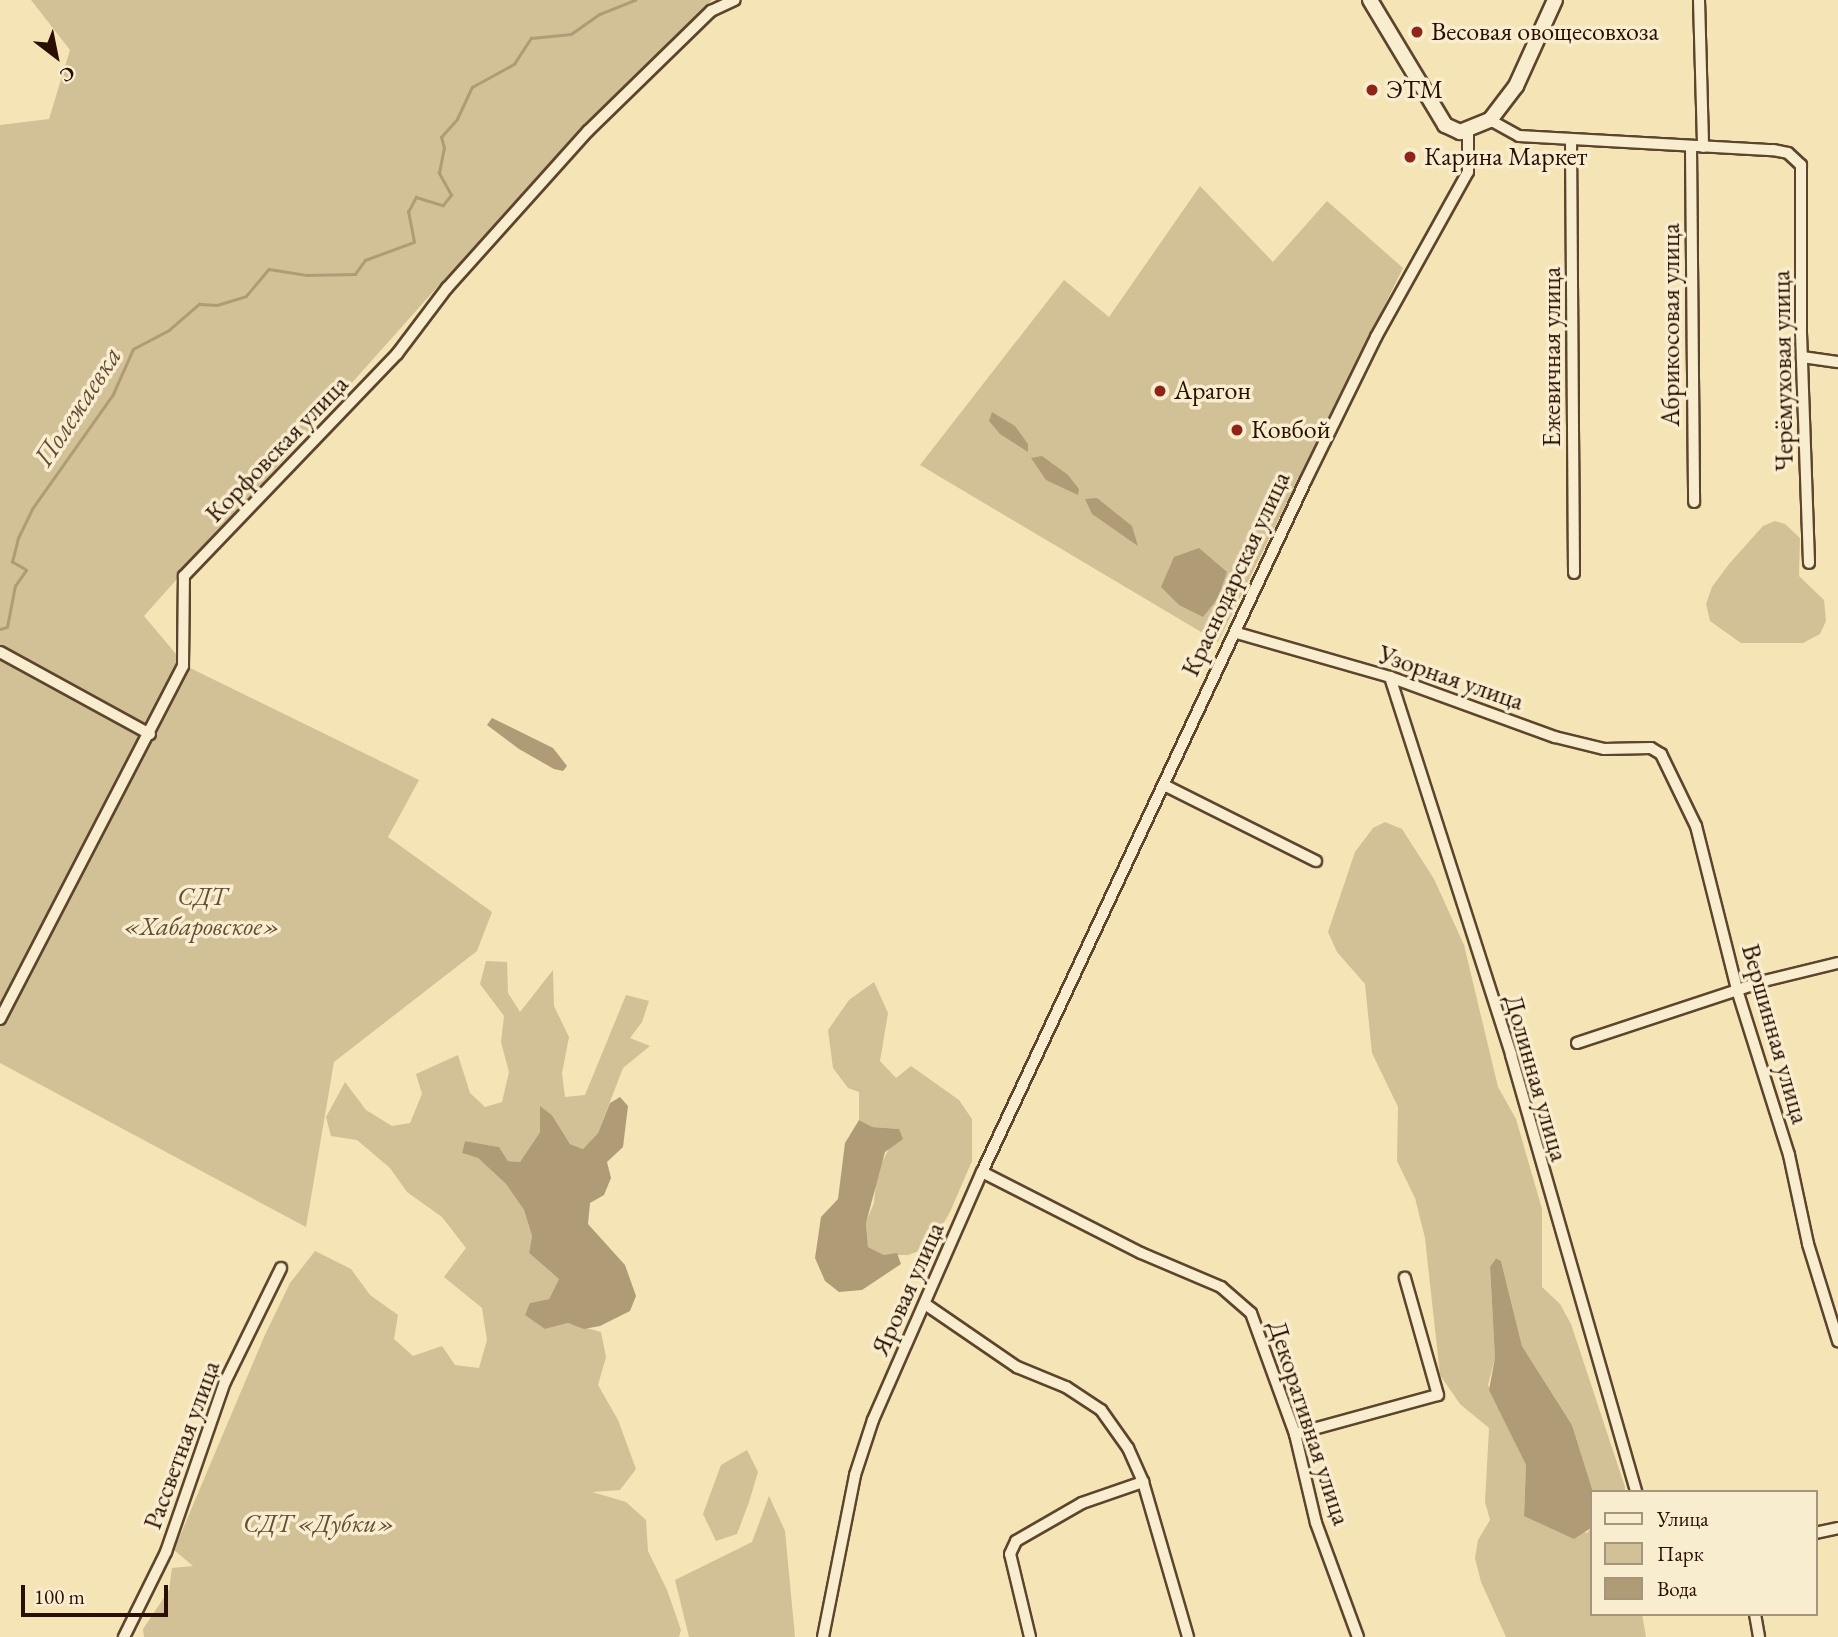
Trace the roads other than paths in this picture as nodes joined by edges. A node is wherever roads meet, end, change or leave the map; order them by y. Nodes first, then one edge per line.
1 (735, 0) edge
2 (1370, 0) edge
3 (1555, 0) edge
4 (1699, 0) edge
5 (1490, 120) junction
6 (1468, 130) junction
7 (1571, 140) junction
8 (1691, 147) junction
9 (1703, 147) junction
10 (1802, 358) junction
11 (1838, 362) edge
12 (1694, 502) dead end
13 (1809, 563) dead end
14 (1574, 573) dead end
15 (1237, 634) junction
16 (0, 652) edge
17 (1390, 677) junction
18 (149, 734) junction
19 (1651, 748) joint
20 (1164, 785) junction
21 (1316, 862) dead end
22 (1838, 963) edge
23 (1738, 993) junction
24 (0, 1019) edge
25 (1044, 1042) joint
26 (1577, 1043) dead end
27 (982, 1172) junction
28 (281, 1268) dead end
29 (1405, 1278) dead end
30 (925, 1304) junction
31 (1838, 1341) edge
32 (1295, 1434) junction
33 (1143, 1482) junction
34 (1635, 1490) edge
35 (1838, 1528) edge
36 (1817, 1533) edge
37 (1755, 1616) edge
38 (124, 1637) edge
39 (823, 1637) edge
40 (1030, 1637) edge
41 (1188, 1637) edge
42 (1358, 1637) edge
43 (1759, 1637) edge

1 - 18 street, Корфовская улица
2 - 6 street
3 - 5 street
4 - 9 street
5 - 6 street
5 - 7 street
6 - 15 street, Краснодарская улица
7 - 8 street
7 - 14 street, Ежевичная улица
8 - 9 street
8 - 12 street, Абрикосовая улица
9 - 10 street, Черёмуховая улица
10 - 11 street
10 - 13 street, Черёмуховая улица
15 - 17 street, Узорная улица
15 - 20 street, Краснодарская улица
16 - 18 street
17 - 19 street, Узорная улица
17 - 34 street, Долинная улица
18 - 24 street, Корфовская улица
19 - 23 street, Вершинная улица
20 - 21 street
20 - 25 street, Краснодарская улица
22 - 23 street
23 - 26 street
23 - 31 street, Вершинная улица
25 - 27 street, Яровая улица
27 - 30 street, Яровая улица
27 - 32 street, Декоративная улица
28 - 38 street, Рассветная улица
29 - 32 street
30 - 33 street
30 - 39 street, Яровая улица
32 - 42 street, Декоративная улица
33 - 40 street
33 - 41 street
35 - 36 street
37 - 43 street

